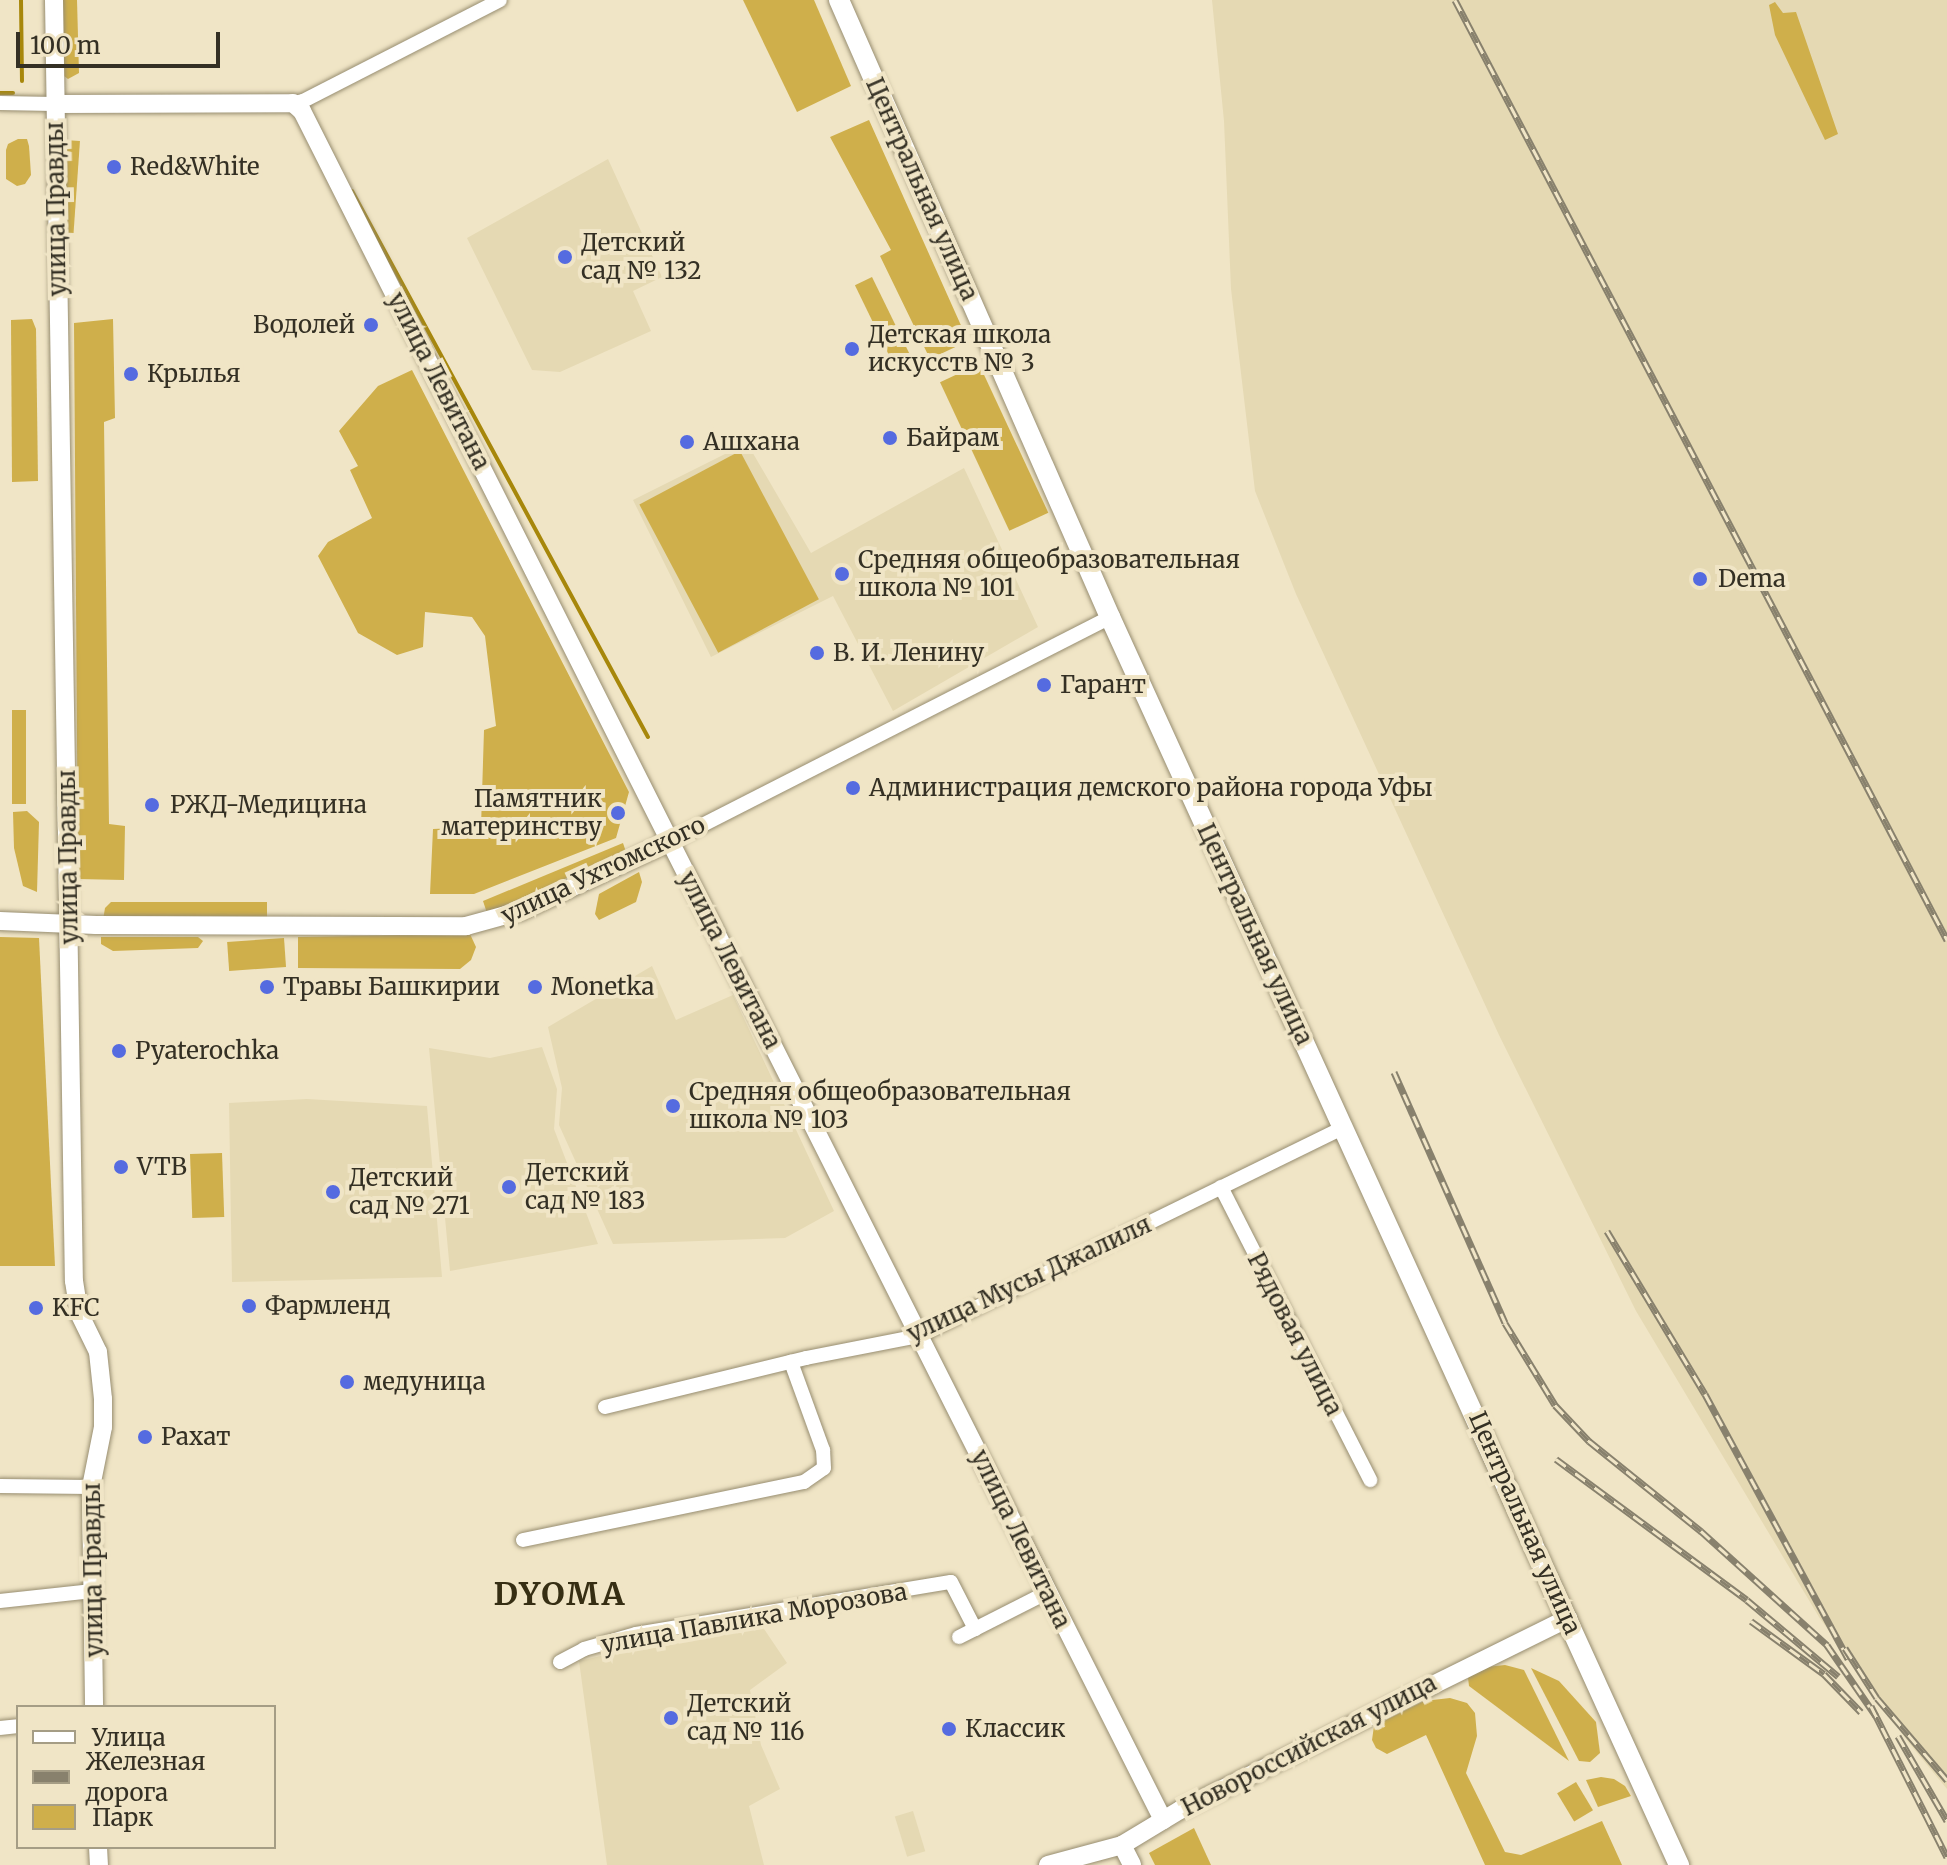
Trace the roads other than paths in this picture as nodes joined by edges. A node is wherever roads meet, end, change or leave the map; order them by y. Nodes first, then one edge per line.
1 (54, 0) edge
2 (500, 0) edge
3 (839, 0) edge
4 (0, 103) edge
5 (293, 103) junction
6 (54, 104) junction
7 (1110, 617) junction
8 (671, 841) junction
9 (0, 921) edge
10 (69, 924) junction
11 (1343, 1128) junction
12 (1221, 1187) junction
13 (918, 1336) junction
14 (791, 1362) junction
15 (605, 1407) dead end
16 (1370, 1480) dead end
17 (0, 1486) edge
18 (91, 1487) junction
19 (523, 1540) dead end
20 (92, 1591) junction
21 (1046, 1593) junction
22 (0, 1601) edge
23 (1568, 1618) junction
24 (975, 1629) junction
25 (959, 1637) dead end
26 (560, 1662) dead end
27 (94, 1705) edge
28 (1163, 1820) junction
29 (1122, 1845) junction
30 (1048, 1865) edge
31 (1132, 1865) edge
32 (1679, 1865) edge

1 - 6 street, улица Правды
2 - 5 street
3 - 7 main road, Центральная улица
4 - 6 street
5 - 6 street
5 - 8 street, улица Левитана
6 - 10 street, улица Правды
7 - 8 street, улица Ухтомского
7 - 11 main road, Центральная улица
8 - 10 street, улица Ухтомского
8 - 13 street, улица Левитана
9 - 10 street, улица Ухтомского
10 - 18 street, улица Правды
11 - 12 street, улица Мусы Джалиля
11 - 23 main road, Центральная улица
12 - 13 street, улица Мусы Джалиля
12 - 16 street, Рядовая улица
13 - 14 street, улица Мусы Джалиля
13 - 21 street, улица Левитана
14 - 15 street, улица Мусы Джалиля
14 - 19 street
17 - 18 street
18 - 20 street, улица Правды
20 - 22 street
20 - 27 street, улица Правды
21 - 24 street
21 - 28 street, улица Левитана
23 - 28 street, Новороссийская улица
23 - 32 main road, Центральная улица
24 - 25 street
24 - 26 street, улица Павлика Морозова
28 - 29 street, Новороссийская улица
29 - 30 street, Новороссийская улица
29 - 31 street

